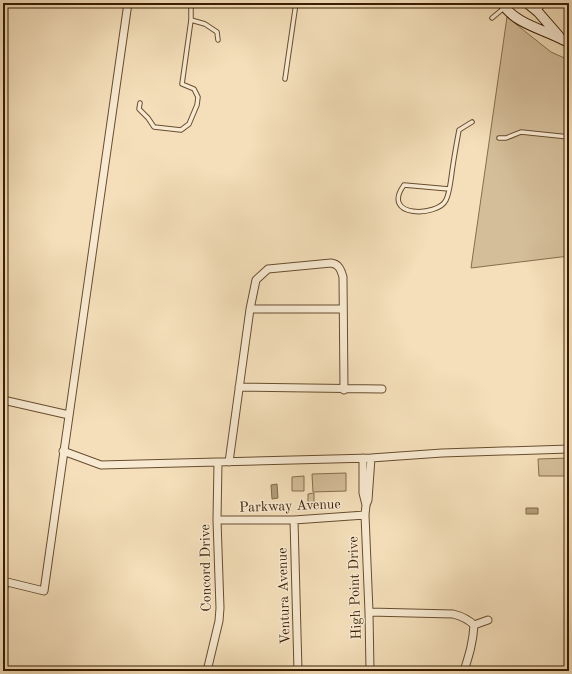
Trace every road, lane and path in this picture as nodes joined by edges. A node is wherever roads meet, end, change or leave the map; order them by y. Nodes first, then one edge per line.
1 (128, 3) edge
2 (191, 3) edge
3 (296, 3) edge
4 (527, 3) edge
5 (544, 3) edge
6 (504, 5) edge
7 (538, 12) junction
8 (492, 18) dead end
9 (191, 20) junction
10 (524, 23) junction
11 (218, 40) dead end
12 (565, 41) edge
13 (285, 79) dead end
14 (140, 104) dead end
15 (472, 122) dead end
16 (569, 137) edge
17 (499, 138) dead end
18 (449, 189) junction
19 (250, 309) junction
20 (343, 309) junction
21 (239, 387) junction
22 (382, 389) dead end
23 (344, 390) junction
24 (3, 400) edge
25 (69, 415) junction
26 (569, 449) edge
27 (63, 451) junction
28 (367, 458) junction
29 (218, 462) junction
30 (229, 462) junction
31 (364, 516) junction
32 (217, 520) junction
33 (294, 520) junction
34 (4, 581) edge
35 (3, 592) edge
36 (369, 612) junction
37 (488, 620) dead end
38 (474, 625) junction
39 (208, 671) edge
40 (298, 671) edge
41 (370, 671) edge
42 (464, 671) edge

1 - 25 street
2 - 9 lane
3 - 13 lane
4 - 7 main road
5 - 7 lane
6 - 8 lane
6 - 10 main road
7 - 10 main road
7 - 12 main road
9 - 11 lane
9 - 14 lane
10 - 12 main road
15 - 18 lane
16 - 17 lane
18 - 18 lane
19 - 20 street
19 - 20 street
19 - 21 street
20 - 23 street
21 - 23 street
21 - 30 street
22 - 23 street
24 - 25 street
25 - 27 street
26 - 28 street
27 - 29 street
27 - 34 street
28 - 30 street
28 - 31 street, High Point Drive
29 - 30 street
29 - 32 street, Concord Drive
31 - 33 street, Parkway Avenue
31 - 36 street, High Point Drive
32 - 33 street, Parkway Avenue
32 - 39 street, Concord Drive
33 - 40 street, Ventura Avenue
34 - 35 street
36 - 38 street
36 - 41 street, High Point Drive
37 - 38 street
38 - 42 street

